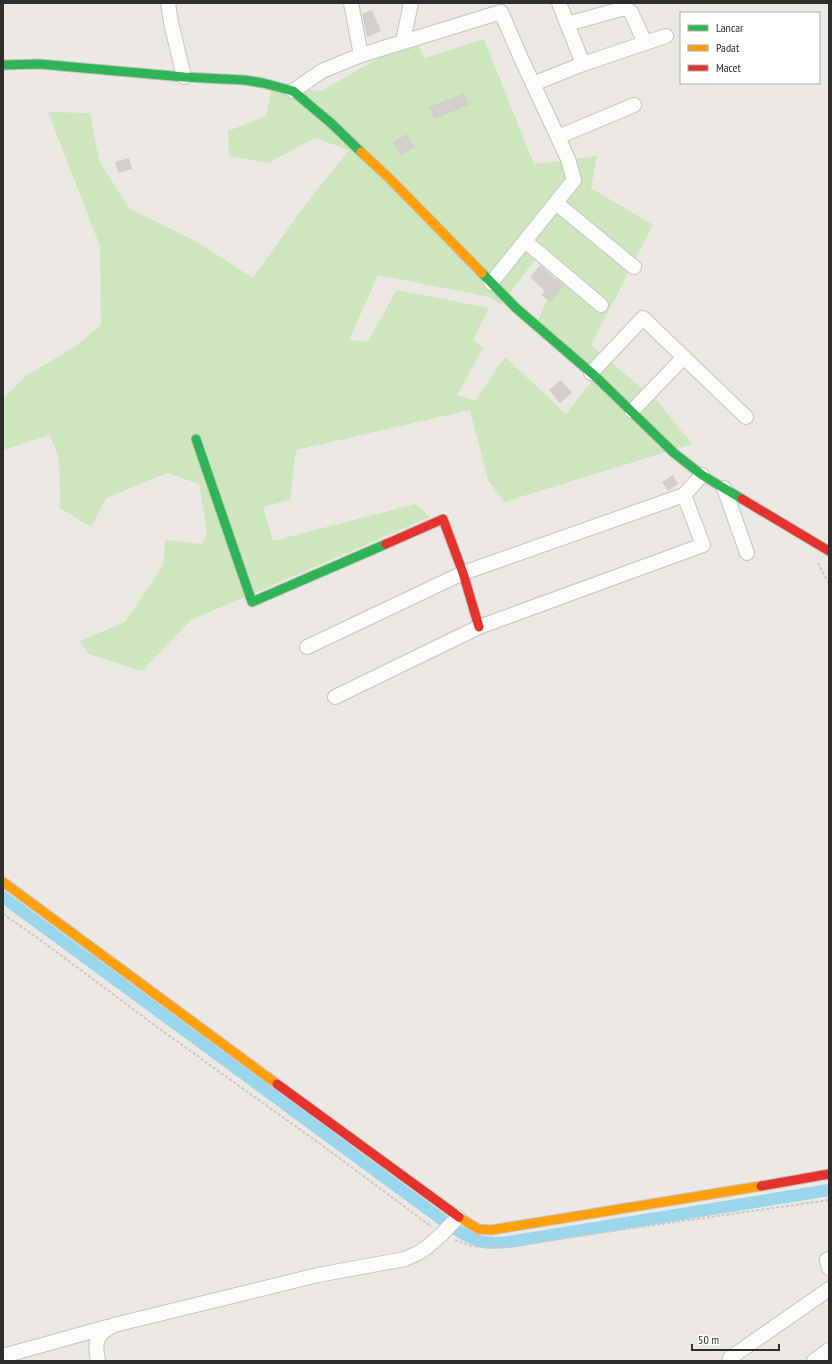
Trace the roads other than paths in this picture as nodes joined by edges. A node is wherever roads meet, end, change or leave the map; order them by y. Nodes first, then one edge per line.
1 (168, 3) edge
2 (351, 3) edge
3 (411, 3) edge
4 (559, 3) edge
5 (567, 24) junction
6 (666, 36) dead end
7 (403, 41) junction
8 (645, 43) junction
9 (361, 55) junction
10 (583, 64) junction
11 (3, 65) edge
12 (184, 77) junction
13 (533, 84) junction
14 (293, 91) junction
15 (634, 105) dead end
16 (558, 137) junction
17 (556, 203) junction
18 (525, 241) junction
19 (634, 267) dead end
20 (491, 283) junction
21 (601, 305) dead end
22 (684, 357) junction
23 (591, 373) junction
24 (632, 411) junction
25 (746, 417) dead end
26 (196, 439) dead end
27 (702, 475) junction
28 (724, 488) junction
29 (684, 495) junction
30 (829, 551) edge
31 (747, 553) dead end
32 (463, 572) junction
33 (479, 627) junction
34 (307, 647) dead end
35 (335, 697) dead end
36 (3, 882) edge
37 (829, 1174) edge
38 (449, 1227) junction
39 (829, 1259) edge
40 (829, 1268) edge
41 (829, 1289) edge
42 (114, 1325) junction
43 (829, 1350) edge
44 (3, 1356) edge
45 (730, 1358) dead end
46 (98, 1361) edge
47 (814, 1361) edge

1 - 12 street
2 - 9 street
3 - 7 street
4 - 5 street
5 - 8 street
5 - 10 street
6 - 8 street
7 - 9 street
7 - 13 street
8 - 10 street
9 - 14 street
10 - 13 street
11 - 12 street
12 - 14 street
13 - 16 street
14 - 20 street
15 - 16 street
16 - 17 street
17 - 18 street
17 - 19 street
18 - 20 street
18 - 21 street
20 - 23 street
22 - 23 street
22 - 24 street
22 - 25 street
23 - 24 street
24 - 27 street
26 - 32 street
27 - 28 street
27 - 29 street
28 - 30 street
28 - 31 street
29 - 32 street
29 - 33 street
32 - 33 street
32 - 34 street
33 - 35 street
36 - 38 street
37 - 38 street
38 - 42 street
39 - 40 street
41 - 45 street
42 - 44 street
42 - 46 street
43 - 47 street

